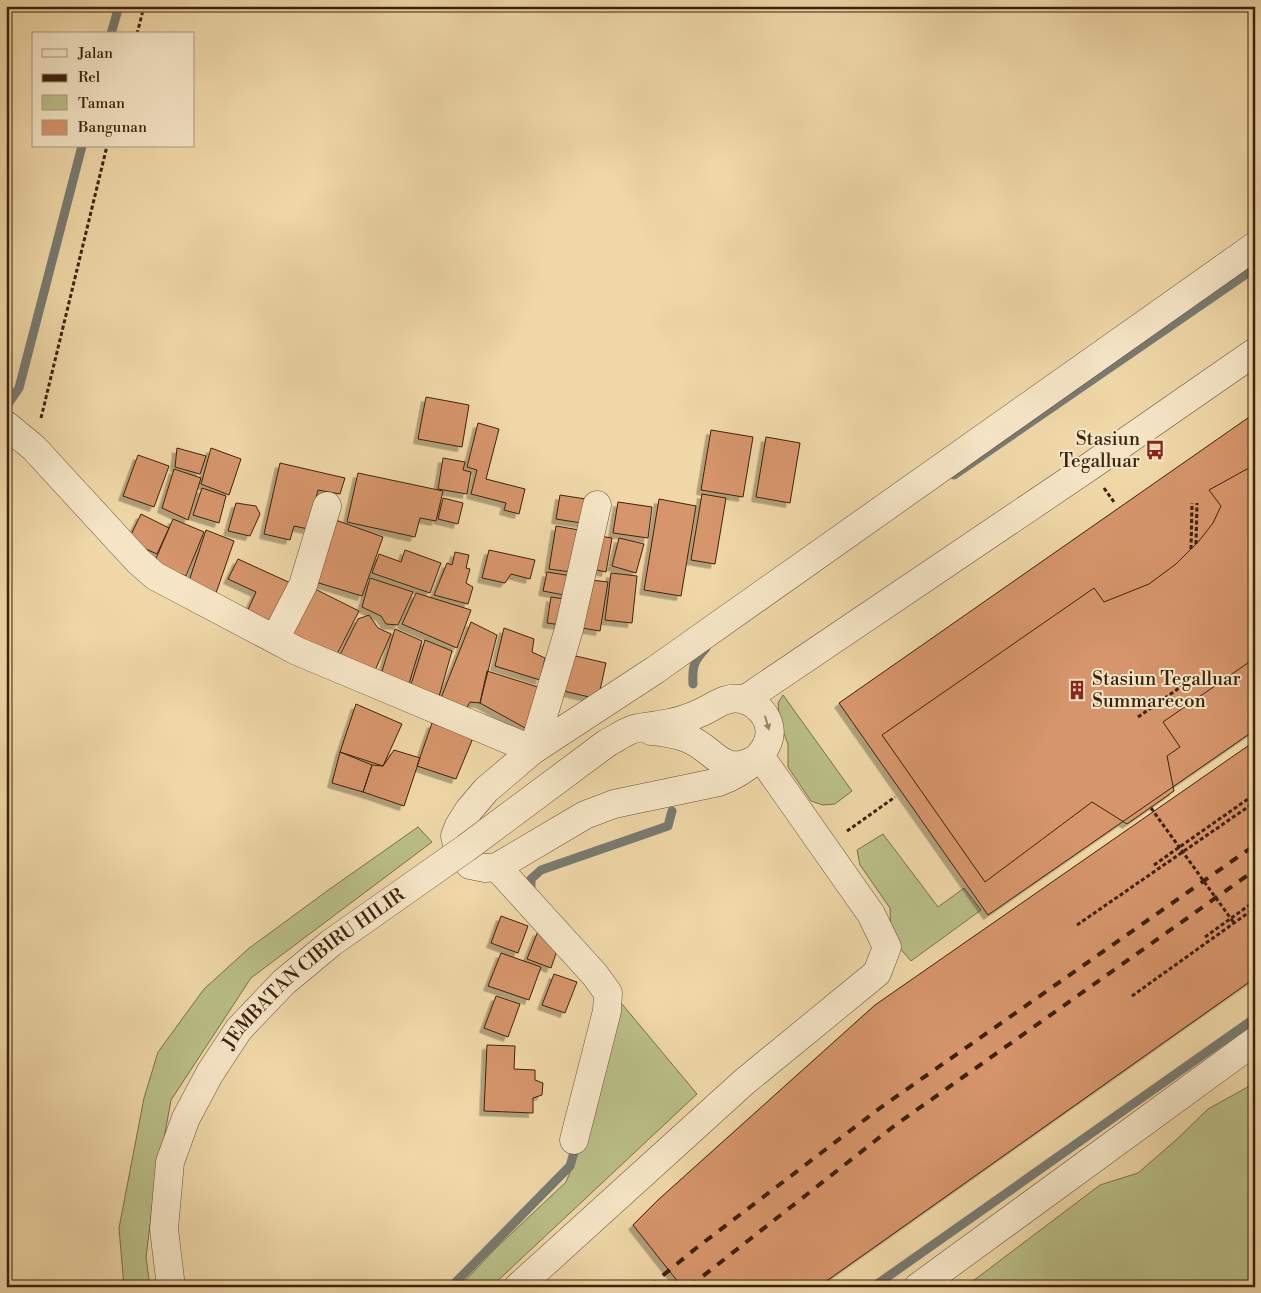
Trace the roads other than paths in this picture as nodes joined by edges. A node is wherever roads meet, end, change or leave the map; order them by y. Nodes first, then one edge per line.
1 (1255, 246) edge
2 (1255, 352) edge
3 (20, 436) edge
4 (597, 505) dead end
5 (327, 506) dead end
6 (275, 639) junction
7 (744, 700) junction
8 (717, 704) junction
9 (632, 730) junction
10 (533, 750) junction
11 (710, 754) junction
12 (757, 758) junction
13 (699, 785) junction
14 (497, 867) junction
15 (1255, 1041) edge
16 (574, 1140) dead end
17 (171, 1287) edge
18 (518, 1287) edge
19 (918, 1287) edge

1 - 10 street
2 - 7 street
3 - 6 street
4 - 10 street
5 - 6 street
6 - 10 street
7 - 8 street
7 -> 12 street
8 - 9 street, JEMBATAN CIBIRU HILIR
8 - 11 street
9 - 11 street
9 - 17 street, JEMBATAN CIBIRU HILIR, bridge
10 - 14 street
11 - 12 street
11 - 13 street
12 - 13 street
12 - 18 street
13 - 14 street
14 - 16 street
15 - 19 street

